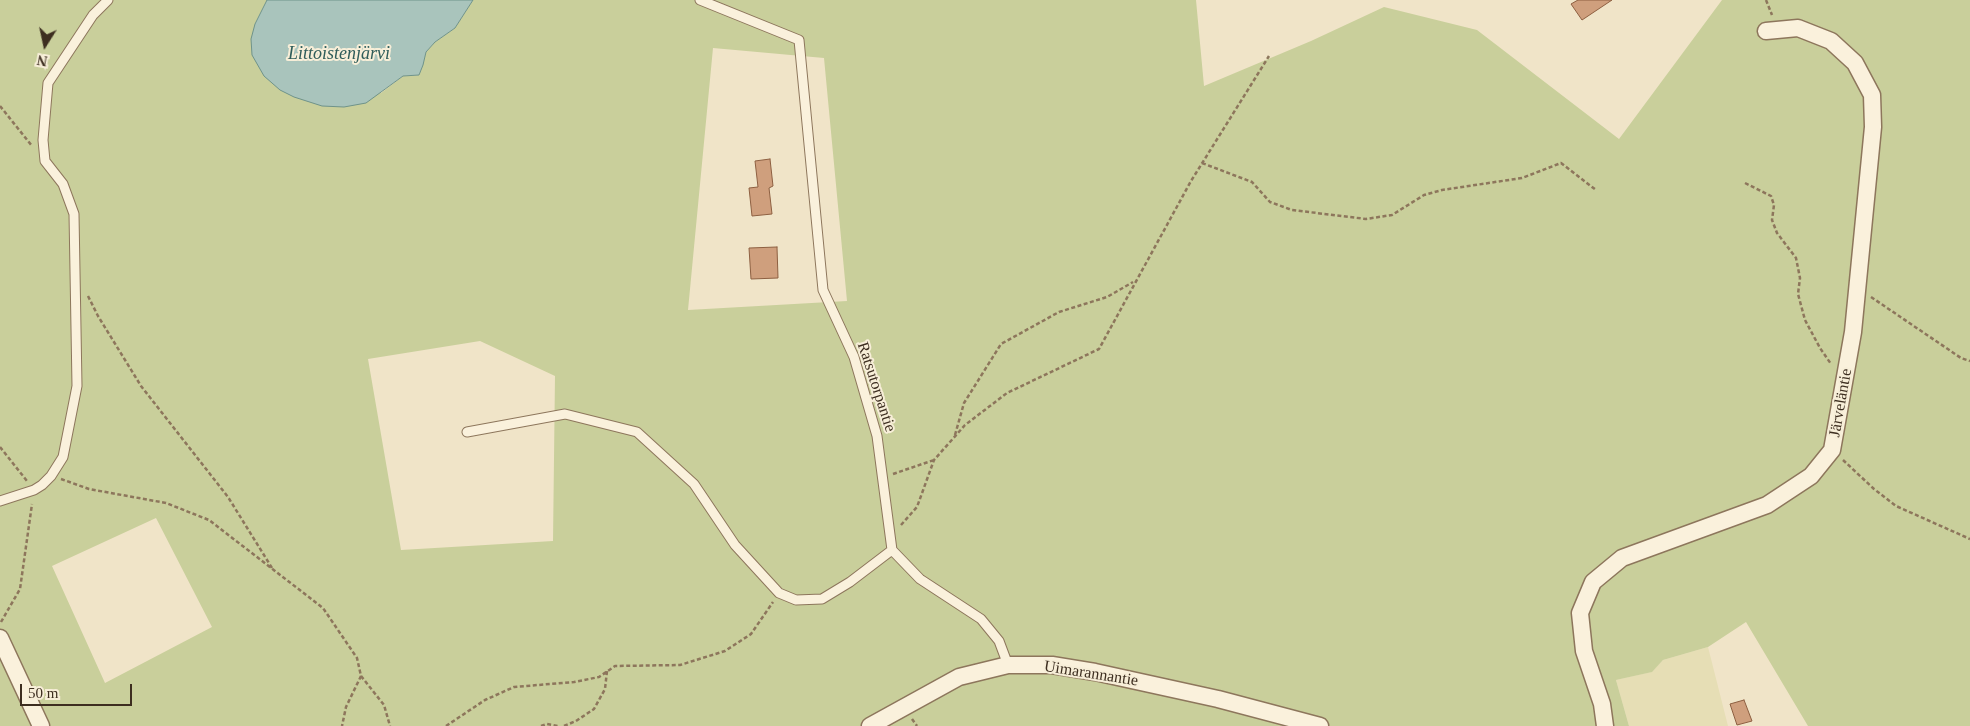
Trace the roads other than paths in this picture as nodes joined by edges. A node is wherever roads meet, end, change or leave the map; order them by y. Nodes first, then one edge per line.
1 (108, 0) edge
2 (700, 0) edge
3 (1766, 31) dead end
4 (467, 432) dead end
5 (0, 501) edge
6 (892, 550) junction
7 (0, 638) edge
8 (1008, 665) junction
9 (41, 726) edge
10 (870, 726) edge
11 (1320, 726) edge
12 (1605, 726) edge

1 - 5 lane
2 - 6 lane, Ratsutorpantie
3 - 12 street, Järveläntie
4 - 6 lane
6 - 8 lane
7 - 9 street
8 - 10 street, Uimarannantie
8 - 11 street, Uimarannantie

